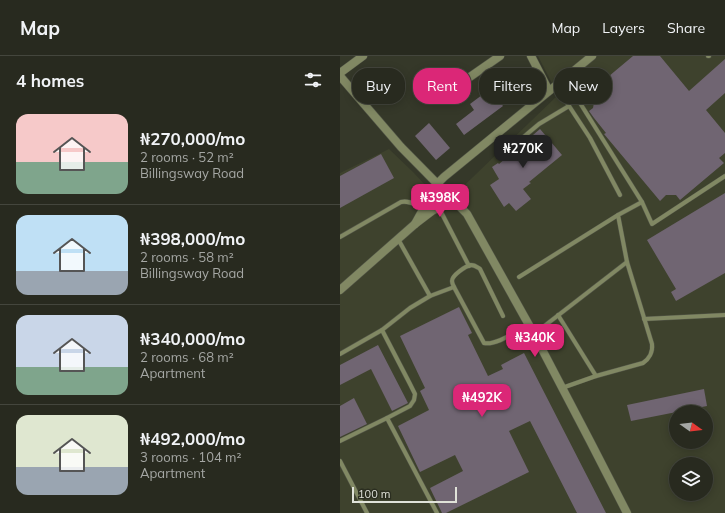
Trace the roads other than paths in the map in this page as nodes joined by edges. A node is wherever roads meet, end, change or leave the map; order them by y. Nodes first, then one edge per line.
1 (363, 56) edge
2 (500, 56) edge
3 (531, 56) edge
4 (592, 56) edge
5 (578, 68) edge
6 (340, 75) edge
7 (471, 76) edge
8 (552, 88) junction
9 (581, 104) edge
10 (569, 106) junction
11 (501, 156) dead end
12 (725, 176) edge
13 (437, 184) junction
14 (620, 195) dead end
15 (450, 196) junction
16 (642, 202) junction
17 (439, 207) junction
18 (424, 208) junction
19 (618, 215) junction
20 (415, 224) junction
21 (340, 237) edge
22 (398, 239) junction
23 (627, 262) junction
24 (469, 266) junction
25 (519, 277) dead end
26 (454, 287) junction
27 (340, 290) edge
28 (430, 296) junction
29 (725, 315) edge
30 (503, 316) dead end
31 (558, 316) junction
32 (644, 319) junction
33 (529, 325) junction
34 (382, 330) junction
35 (534, 334) junction
36 (340, 354) edge
37 (596, 376) junction
38 (562, 388) junction
39 (387, 418) junction
40 (340, 441) edge
41 (340, 461) edge
42 (367, 513) edge
43 (437, 513) edge
44 (627, 513) edge

1 - 6 street
2 - 7 street
3 - 8 street
4 - 5 street
6 - 13 street
8 - 10 lane
8 - 13 street
9 - 16 lane
10 - 11 lane
10 - 14 lane
12 - 16 lane
13 - 15 street
13 - 18 street
15 - 17 street
15 - 33 street
16 - 19 lane
17 - 20 street
17 - 24 lane
18 - 20 street
18 - 21 lane
19 - 23 lane
19 - 25 lane
20 - 22 street
22 - 27 street
22 - 28 lane
23 - 31 lane
23 - 32 lane
24 - 26 lane
24 - 30 lane
26 - 28 lane
26 - 33 lane
28 - 34 lane
29 - 32 lane
31 - 35 lane
31 - 37 lane
32 - 37 lane
33 - 35 street
34 - 36 lane
34 - 39 lane
35 - 38 street
37 - 38 lane
38 - 44 street
39 - 40 lane
39 - 43 lane
41 - 42 lane

